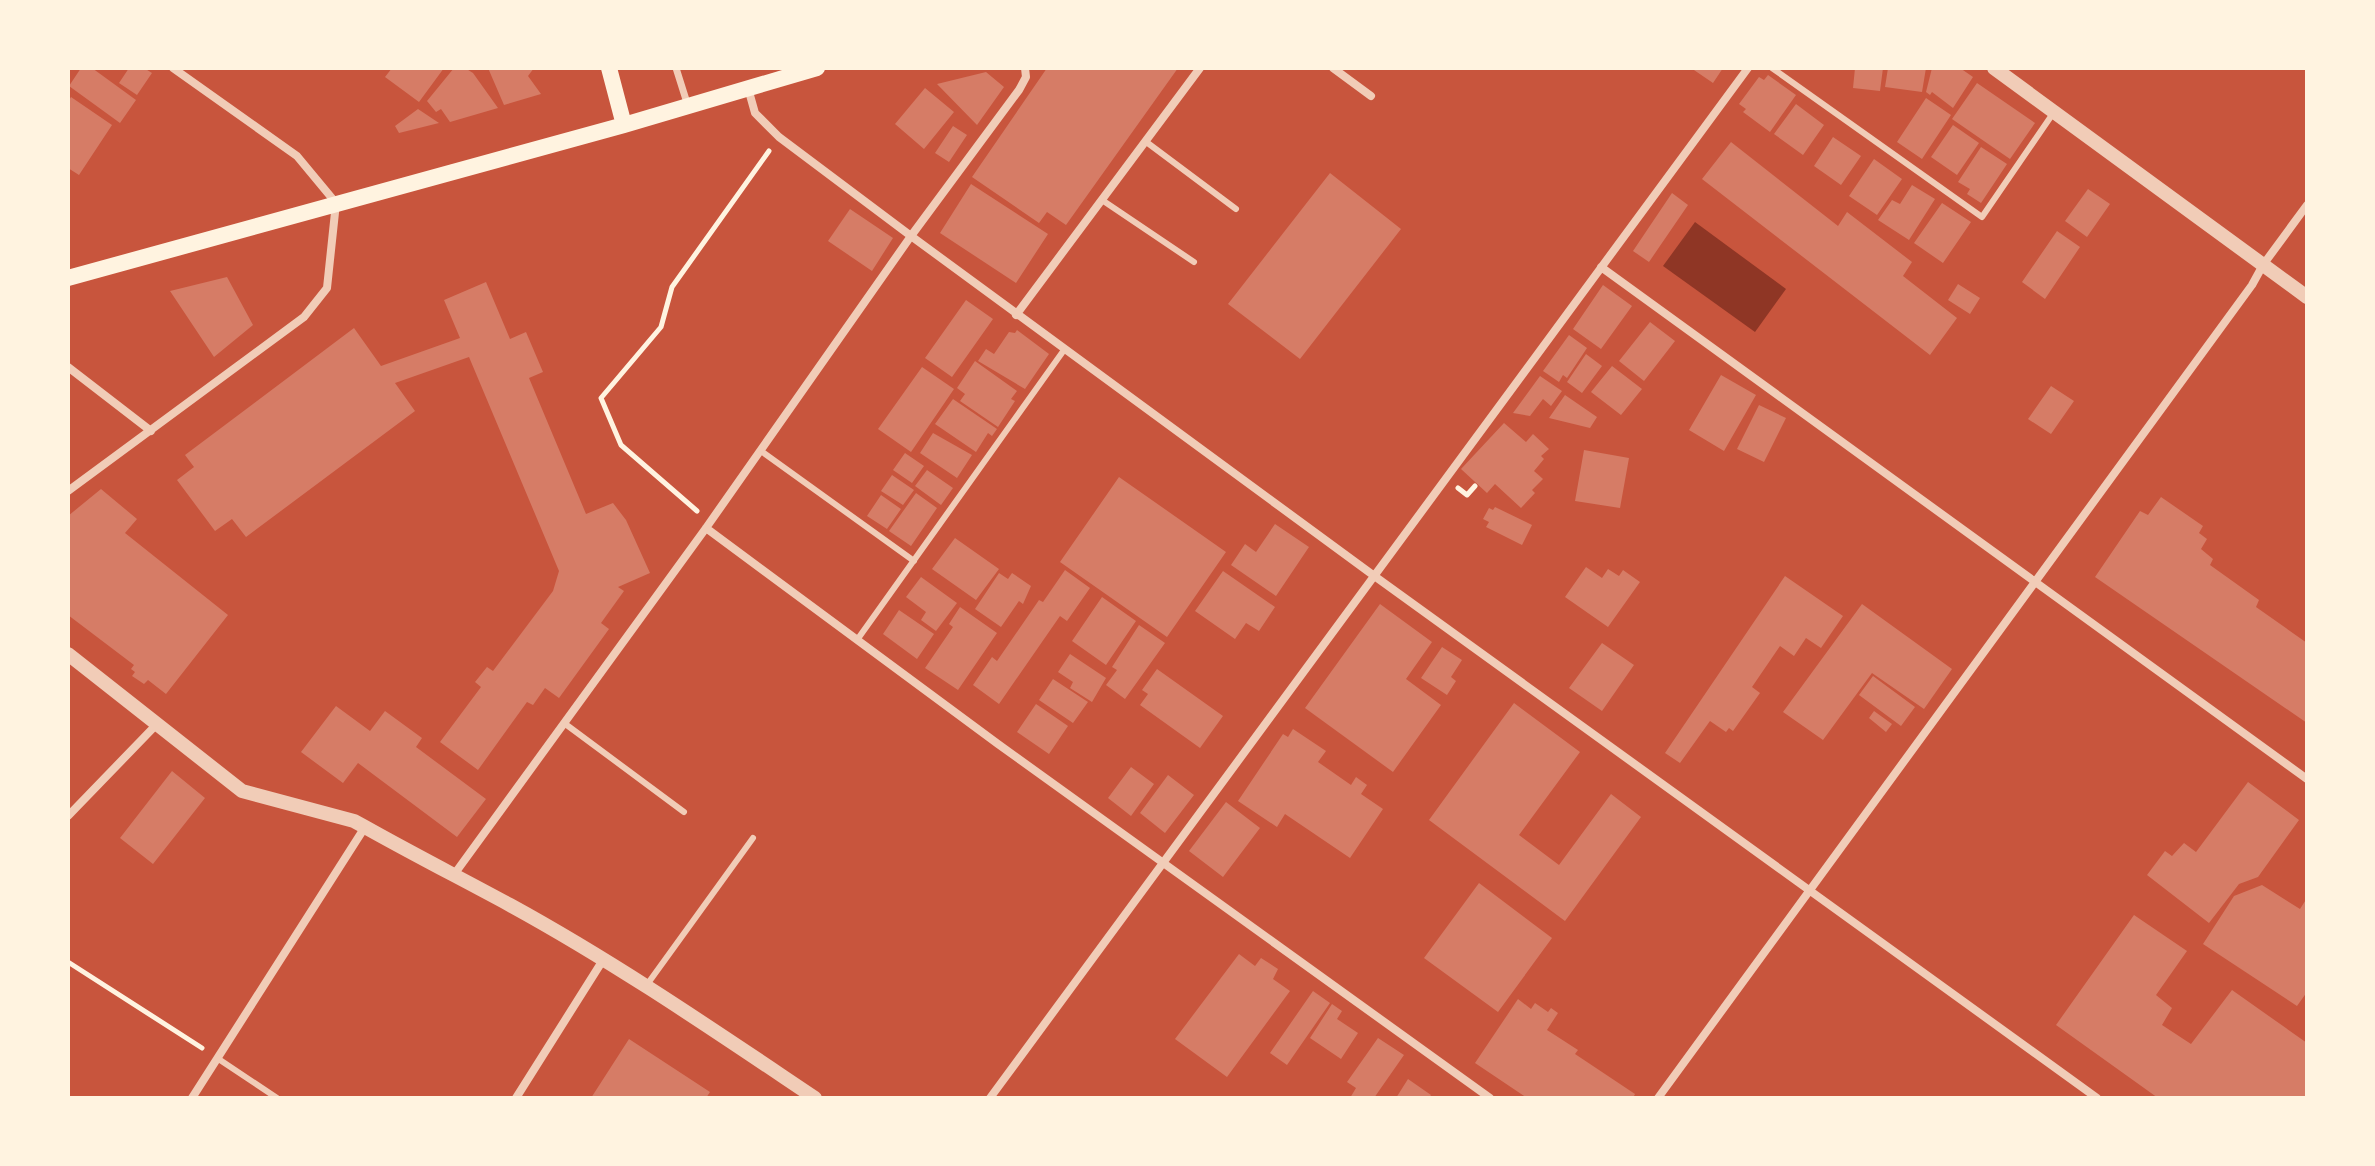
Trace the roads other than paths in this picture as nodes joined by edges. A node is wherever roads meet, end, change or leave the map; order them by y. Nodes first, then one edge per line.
1 (173, 68) edge
2 (609, 68) edge
3 (676, 68) edge
4 (817, 68) edge
5 (1025, 68) edge
6 (1200, 68) edge
7 (1333, 68) edge
8 (1748, 68) edge
9 (1772, 68) edge
10 (1994, 68) edge
11 (747, 87) junction
12 (1371, 96) dead end
13 (688, 106) junction
14 (2054, 112) junction
15 (624, 125) junction
16 (1145, 141) junction
17 (1102, 200) junction
18 (336, 203) junction
19 (2307, 205) edge
20 (1236, 209) dead end
21 (911, 236) junction
22 (1194, 262) dead end
23 (2263, 265) junction
24 (1601, 267) junction
25 (68, 278) edge
26 (2307, 297) edge
27 (1016, 315) junction
28 (1064, 350) junction
29 (68, 367) edge
30 (151, 431) junction
31 (761, 451) junction
32 (68, 491) edge
33 (708, 525) junction
34 (914, 561) junction
35 (1373, 575) junction
36 (2034, 582) junction
37 (857, 640) junction
38 (68, 654) edge
39 (564, 723) junction
40 (156, 725) junction
41 (2307, 779) edge
42 (684, 812) dead end
43 (68, 816) edge
44 (365, 827) junction
45 (753, 838) dead end
46 (1163, 861) junction
47 (452, 876) junction
48 (1810, 889) junction
49 (603, 960) junction
50 (646, 986) junction
51 (217, 1058) junction
52 (192, 1098) edge
53 (277, 1098) edge
54 (516, 1098) edge
55 (815, 1098) edge
56 (990, 1098) edge
57 (1490, 1098) edge
58 (1658, 1098) edge
59 (2097, 1098) edge

1 - 18 street
2 - 15 main road
3 - 13 street
4 - 11 main road
5 - 21 street
6 - 16 street
7 - 12 street
8 - 24 street
9 - 14 lane
10 - 14 street
11 - 13 main road
11 - 21 street
13 - 15 main road
14 - 23 street
15 - 18 main road
16 - 17 street
16 - 20 lane
17 - 22 lane
17 - 27 street
18 - 25 main road
18 - 30 street
19 - 23 street
21 - 27 street
21 - 31 street
23 - 26 street
23 - 36 street
24 - 35 street
24 - 36 street
27 - 28 street
28 - 34 lane
28 - 35 street
29 - 30 street
30 - 32 street
31 - 33 street
31 - 34 lane
33 - 37 street
33 - 39 street
34 - 37 lane
35 - 46 street
35 - 48 street
36 - 41 street
36 - 48 street
37 - 46 street
38 - 40 street
39 - 42 lane
39 - 47 street
40 - 43 street
40 - 44 street
44 - 47 street
44 - 51 street
45 - 50 lane
46 - 56 street
46 - 57 street
47 - 49 street
48 - 58 street
48 - 59 street
49 - 50 street
49 - 54 street
50 - 55 street
51 - 52 street
51 - 53 lane

